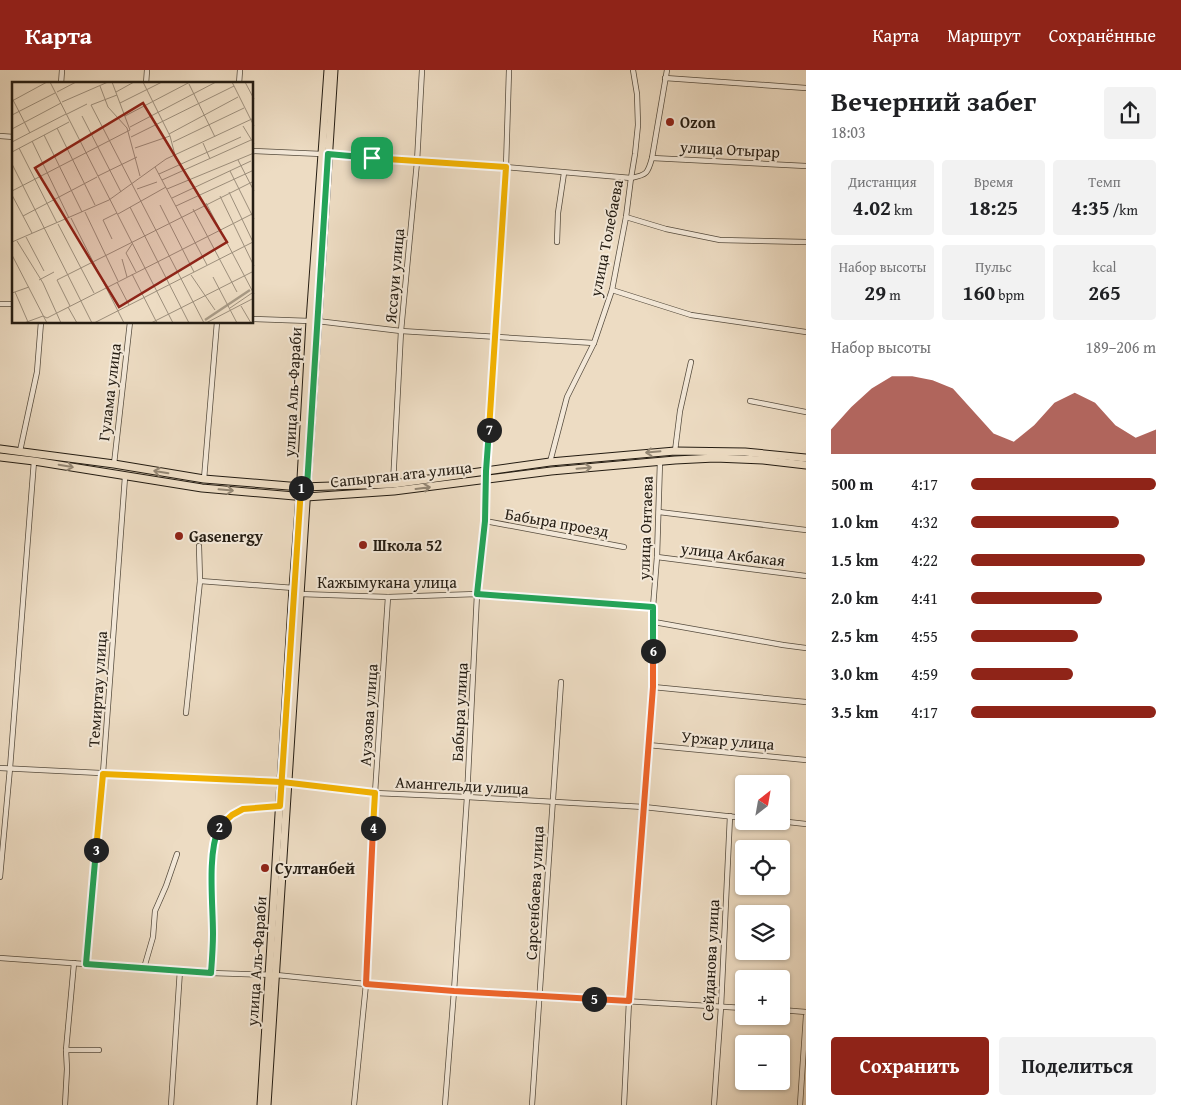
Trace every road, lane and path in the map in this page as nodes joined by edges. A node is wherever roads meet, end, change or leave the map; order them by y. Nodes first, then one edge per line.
1 (328, 70) edge
2 (334, 70) edge
3 (422, 70) edge
4 (509, 70) edge
5 (633, 70) edge
6 (667, 70) edge
7 (665, 78) junction
8 (806, 88) edge
9 (254, 151) edge
10 (325, 154) junction
11 (652, 158) junction
12 (417, 162) junction
13 (806, 166) edge
14 (506, 167) junction
15 (564, 173) junction
16 (631, 178) junction
17 (626, 217) junction
18 (557, 242) dead end
19 (806, 242) edge
20 (612, 290) junction
21 (254, 319) edge
22 (314, 321) junction
23 (42, 324) edge
24 (130, 324) edge
25 (218, 324) edge
26 (401, 330) junction
27 (806, 332) edge
28 (494, 337) junction
29 (594, 343) junction
30 (691, 362) dead end
31 (750, 401) dead end
32 (806, 412) edge
33 (0, 449) edge
34 (20, 451) junction
35 (675, 451) junction
36 (0, 457) edge
37 (806, 458) edge
38 (660, 460) junction
39 (34, 461) junction
40 (550, 462) junction
41 (114, 464) junction
42 (806, 465) edge
43 (486, 471) junction
44 (126, 477) junction
45 (204, 479) junction
46 (486, 480) junction
47 (393, 484) junction
48 (304, 486) junction
49 (303, 497) junction
50 (659, 512) junction
51 (485, 521) junction
52 (806, 530) edge
53 (199, 546) dead end
54 (624, 547) dead end
55 (657, 557) junction
56 (806, 576) edge
57 (200, 581) junction
58 (298, 590) junction
59 (477, 594) junction
60 (388, 596) junction
61 (653, 607) junction
62 (654, 622) junction
63 (806, 648) edge
64 (561, 682) dead end
65 (653, 687) junction
66 (806, 702) edge
67 (186, 713) dead end
68 (648, 745) junction
69 (806, 760) edge
70 (0, 768) edge
71 (10, 768) junction
72 (103, 774) junction
73 (285, 782) junction
74 (375, 793) junction
75 (467, 797) junction
76 (552, 802) junction
77 (280, 806) junction
78 (644, 808) junction
79 (730, 816) junction
80 (735, 817) edge
81 (790, 822) edge
82 (806, 824) edge
83 (177, 854) dead end
84 (0, 877) edge
85 (0, 958) edge
86 (74, 963) junction
87 (86, 964) junction
88 (144, 968) junction
89 (180, 970) junction
90 (211, 973) junction
91 (272, 975) junction
92 (366, 984) junction
93 (454, 991) junction
94 (540, 996) junction
95 (629, 1001) junction
96 (721, 1007) junction
97 (735, 1008) edge
98 (790, 1011) edge
99 (806, 1012) edge
100 (806, 1016) edge
101 (66, 1050) junction
102 (99, 1050) dead end
103 (65, 1105) edge
104 (171, 1105) edge
105 (261, 1105) edge
106 (267, 1105) edge
107 (354, 1105) edge
108 (445, 1105) edge
109 (532, 1105) edge
110 (624, 1105) edge
111 (714, 1105) edge
112 (800, 1105) edge

1 - 10 main road, улица Аль-Фараби
2 - 10 main road, улица Аль-Фараби
3 - 12 street, Яссауи улица
4 - 14 street, Бабыра улица
5 - 16 street, улица Толебаева
6 - 7 street
7 - 8 street
7 - 11 street
9 - 10 street
10 - 12 street
10 - 22 main road, улица Аль-Фараби
11 - 13 street, улица Отырар
11 - 16 street
12 - 14 street
12 - 26 street, Яссауи улица
14 - 15 street
14 - 28 street, Бабыра улица
15 - 16 street
15 - 18 street
16 - 17 street, улица Толебаева
17 - 19 street
17 - 20 street, улица Толебаева
20 - 27 street
20 - 29 street, улица Толебаева
21 - 22 street
22 - 26 street
22 - 48 main road, улица Аль-Фараби
23 - 34 street
24 - 41 street, Гулама улица
25 - 45 street
26 - 28 street
26 - 47 street, Яссауи улица
28 - 29 street
28 - 43 street, Бабыра улица
29 - 40 street, улица Толебаева
30 - 35 street
31 - 32 street
33 - 34 main road, Сапырган ата улица
34 - 41 main road, Сапырган ата улица
35 - 37 main road, Сапырган ата улица
35 -> 40 main road, Сапырган ата улица
36 - 39 main road, Сапырган ата улица
38 - 42 main road, Сапырган ата улица
46 -> 38 main road, Сапырган ата улица
38 - 50 street, улица Онтаева
39 -> 44 main road, Сапырган ата улица
39 - 71 street
40 - 43 main road, Сапырган ата улица
45 -> 41 main road, Сапырган ата улица
43 - 46 street, Бабыра улица
43 - 47 main road, Сапырган ата улица
44 -> 49 main road, Сапырган ата улица
44 - 72 street, Темиртау улица
45 - 48 main road, Сапырган ата улица
49 -> 46 main road, Сапырган ата улица
46 - 51 street, Бабыра улица
47 - 48 main road, Сапырган ата улица
48 - 49 main road, улица Аль-Фараби
49 - 58 main road, улица Аль-Фараби
50 - 52 street
50 - 55 street, улица Онтаева
51 - 54 street, Бабыра проезд
51 - 59 street, Бабыра улица
53 - 57 street
55 - 56 street, улица Акбакая
55 - 61 street, улица Онтаева
57 - 58 street, Кажымукана улица
57 - 67 street
58 - 60 street, Кажымукана улица
58 - 73 main road, улица Аль-Фараби
59 - 60 street, Кажымукана улица
59 - 61 street, Кажымукана улица
59 - 75 street, Бабыра улица
60 - 74 street, Ауэзова улица
61 - 62 street, улица Онтаева
62 - 63 street
62 - 65 street, улица Онтаева
64 - 76 street, Сарсенбаева улица
65 - 66 street
65 - 68 street, улица Онтаева
68 - 69 street, Уржар улица
68 - 78 street, улица Онтаева
70 - 71 street, Амангельди улица
71 - 72 street, Амангельди улица
71 - 84 street
72 - 73 street, Амангельди улица
72 - 87 street, Темиртау улица
73 - 74 street, Амангельди улица
73 - 77 main road, улица Аль-Фараби
73 - 91 main road, улица Аль-Фараби
74 - 75 street, Амангельди улица
74 - 92 street, Ауэзова улица
75 - 76 street, Амангельди улица
75 - 93 street, Бабыра улица
76 - 78 street, Амангельди улица
76 - 94 street, Сарсенбаева улица
77 - 90 street
77 - 91 main road, улица Аль-Фараби
78 - 79 street, Амангельди улица
78 - 95 street, улица Онтаева
79 - 80 street, Амангельди улица
79 - 96 street, Сейданова улица
81 - 82 street
83 - 88 street
85 - 86 street
86 - 87 street
86 - 101 street
87 - 88 street
88 - 89 street
89 - 90 street
89 - 104 street
90 - 91 street
91 - 92 street
91 - 105 main road, улица Аль-Фараби
91 - 106 main road, улица Аль-Фараби
92 - 93 street
92 - 107 street, Ауэзова улица
93 - 94 street
93 - 108 street, Бабыра улица
94 - 95 street
94 - 109 street, Сарсенбаева улица
95 - 96 street
95 - 110 street, улица Онтаева
96 - 97 street
96 - 111 street, Сейданова улица
98 - 99 street
100 - 112 street
101 - 102 street
101 - 103 street

